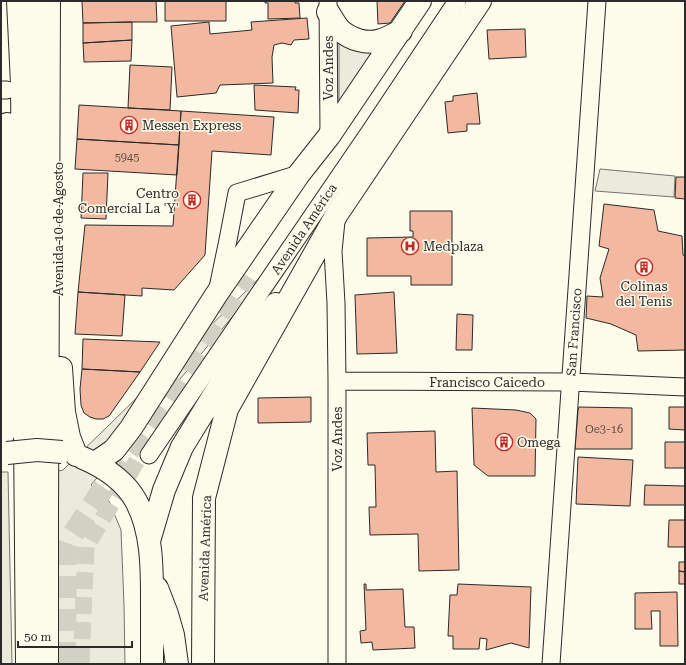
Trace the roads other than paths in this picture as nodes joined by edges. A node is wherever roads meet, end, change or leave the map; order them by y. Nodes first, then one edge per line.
1 (5, 1) edge
2 (18, 1) edge
3 (32, 1) edge
4 (49, 1) edge
5 (59, 1) edge
6 (420, 1) edge
7 (447, 1) edge
8 (457, 1) edge
9 (480, 1) edge
10 (598, 1) edge
11 (328, 6) edge
12 (401, 31) junction
13 (4, 90) edge
14 (329, 136) junction
15 (299, 174) junction
16 (337, 214) junction
17 (309, 263) junction
18 (246, 275) tunnel mouth
19 (216, 295) junction
20 (337, 381) junction
21 (571, 382) junction
22 (685, 387) edge
23 (3, 449) edge
24 (78, 457) junction
25 (149, 541) junction
26 (152, 577) junction
27 (28, 664) edge
28 (38, 664) edge
29 (48, 664) edge
30 (152, 664) edge
31 (177, 664) edge
32 (203, 664) edge
33 (337, 664) edge
34 (551, 664) edge

1 - 13 main road
2 - 27 main road
3 - 28 street
4 - 29 main road, Avenida 10 de Agosto
5 - 24 main road, Avenida 10 de Agosto
6 - 12 main road, Avenida América
7 - 8 street, Avenida América
9 - 16 main road, Avenida América
10 - 21 street, San Francisco
11 - 12 main road
11 - 14 street, Voz Andes
12 - 14 main road, Avenida América
13 - 23 main road
14 - 15 main road, Avenida América
14 - 18 main road, Avenida América
15 - 19 main road, Avenida América
15 - 19 street
16 - 17 main road, Avenida América
16 - 20 street, Voz Andes
17 - 25 main road, Avenida América
17 - 32 main road, Avenida América
19 - 24 main road, Avenida América
20 - 21 street, Francisco Caicedo
20 - 33 street, Voz Andes
21 - 22 street, Francisco Caicedo
21 - 34 street, San Francisco
23 - 24 main road, bridge
24 - 25 main road
25 - 26 main road
26 - 30 main road
26 - 31 main road

